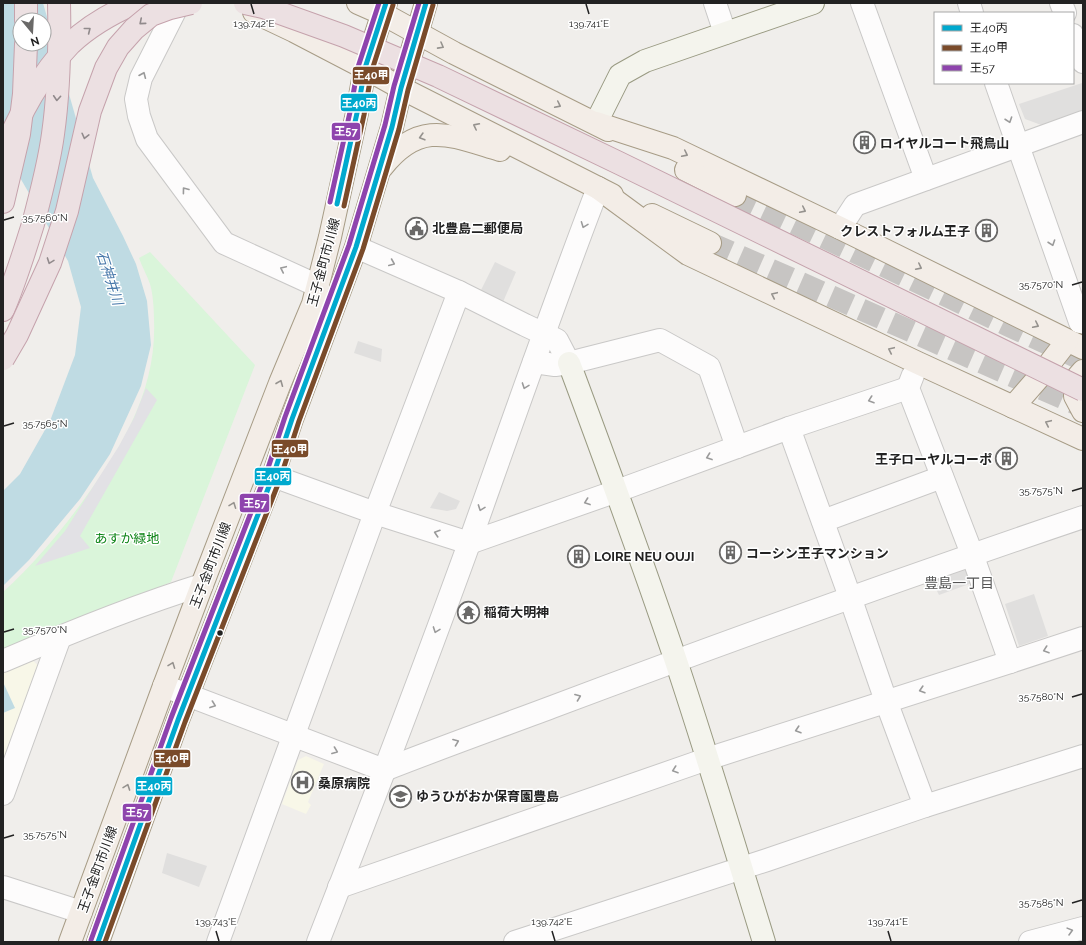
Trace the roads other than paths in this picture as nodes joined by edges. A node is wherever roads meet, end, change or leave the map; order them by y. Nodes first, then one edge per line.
1 (59, 3) edge
2 (134, 3) edge
3 (179, 3) edge
4 (190, 3) edge
5 (235, 3) edge
6 (245, 3) edge
7 (292, 3) edge
8 (358, 3) edge
9 (426, 3) edge
10 (715, 3) edge
11 (813, 3) edge
12 (862, 3) edge
13 (385, 8) edge
14 (417, 33) junction
15 (725, 33) junction
16 (1074, 38) edge
17 (26, 52) edge
18 (1083, 62) edge
19 (365, 68) junction
20 (996, 84) edge
21 (401, 88) junction
22 (1083, 122) edge
23 (596, 123) junction
24 (1018, 146) junction
25 (3, 153) edge
26 (555, 166) junction
27 (379, 171) junction
28 (926, 179) junction
29 (598, 188) junction
30 (735, 195) tunnel mouth
31 (3, 202) edge
32 (840, 228) junction
33 (710, 244) tunnel mouth
34 (356, 247) junction
35 (318, 286) junction
36 (459, 292) junction
37 (3, 310) edge
38 (1081, 321) edge
39 (544, 334) junction
40 (1075, 345) edge
41 (3, 359) edge
42 (534, 362) junction
43 (569, 363) junction
44 (918, 363) junction
45 (1083, 370) edge
46 (1083, 374) edge
47 (908, 388) junction
48 (1083, 390) edge
49 (1012, 407) junction
50 (1083, 411) edge
51 (789, 428) junction
52 (1083, 439) edge
53 (737, 447) junction
54 (273, 476) junction
55 (942, 476) junction
56 (617, 491) junction
57 (375, 513) junction
58 (1083, 517) edge
59 (823, 522) junction
60 (469, 543) junction
61 (972, 554) junction
62 (202, 585) junction
63 (850, 597) junction
64 (60, 636) junction
65 (1083, 638) edge
66 (675, 660) junction
67 (3, 661) edge
68 (1010, 662) junction
69 (164, 686) junction
70 (187, 695) junction
71 (886, 702) junction
72 (294, 735) junction
73 (1083, 756) edge
74 (707, 759) junction
75 (384, 770) junction
76 (3, 794) edge
77 (925, 806) junction
78 (741, 869) junction
79 (3, 887) edge
80 (339, 887) junction
81 (81, 912) junction
82 (1083, 928) edge
83 (70, 942) edge
84 (98, 942) edge
85 (218, 942) edge
86 (318, 942) edge
87 (515, 942) edge
88 (764, 942) edge
89 (1030, 942) edge

1 -> 37 highway
25 -> 2 highway
35 -> 3 street
4 -> 41 highway, bridge
5 - 19 main road
6 - 48 highway, bridge
7 - 46 highway
8 - 13 main road
9 - 14 main road, 王子金町市川線
10 - 15 street
11 - 15 street
12 - 28 street
13 - 14 main road
13 - 19 main road, 王子金町市川線
14 - 21 main road, 王子金町市川線
14 -> 23 main road
15 - 23 street
16 - 18 street
17 - 31 highway
19 - 21 main road
19 - 35 main road, 王子金町市川線
20 -> 24 street
26 -> 21 main road
21 - 27 main road, 王子金町市川線
22 - 24 street
23 - 30 main road
23 -> 32 main road
24 - 28 street
24 -> 38 street
26 -> 27 main road
26 - 29 main road
27 - 34 main road, 王子金町市川線
28 - 32 street
29 - 33 main road
29 -> 39 street
44 -> 29 main road
32 -> 40 main road
34 -> 36 street
34 - 54 main road, 王子金町市川線
62 -> 35 main road, 王子金町市川線
36 - 39 street
36 - 57 street
38 - 40 street
39 - 42 street
39 - 43 street
40 - 49 main road
42 - 43 street
42 -> 60 street
43 - 53 street
43 - 56 street
44 - 47 street
44 - 49 main road
45 - 50 main road
47 -> 51 street
47 - 55 street
52 -> 49 main road
51 - 53 street
51 - 59 street
53 -> 56 street
54 - 57 street
54 - 70 main road, 王子金町市川線
55 - 59 street
55 - 61 street
56 -> 60 street
56 - 66 street
60 -> 57 street
57 - 72 street
58 - 61 street
59 - 63 street
60 -> 75 street
61 - 63 street
61 - 68 street
62 - 64 street
69 -> 62 main road, 王子金町市川線
63 - 66 street
63 - 71 street
64 - 67 street
64 - 76 street
65 -> 68 street
66 - 74 street
75 -> 66 street
68 -> 71 street
69 - 70 street
81 -> 69 main road, 王子金町市川線
70 -> 72 street
70 - 84 main road, 王子金町市川線
71 -> 74 street
71 - 77 street
72 -> 75 street
72 - 85 street
73 - 77 street
74 - 78 street
74 -> 80 street
75 - 80 street
77 - 78 street
78 - 87 street
78 - 88 street
79 - 81 street
80 - 86 street
81 - 83 main road, 王子金町市川線
89 -> 82 street

